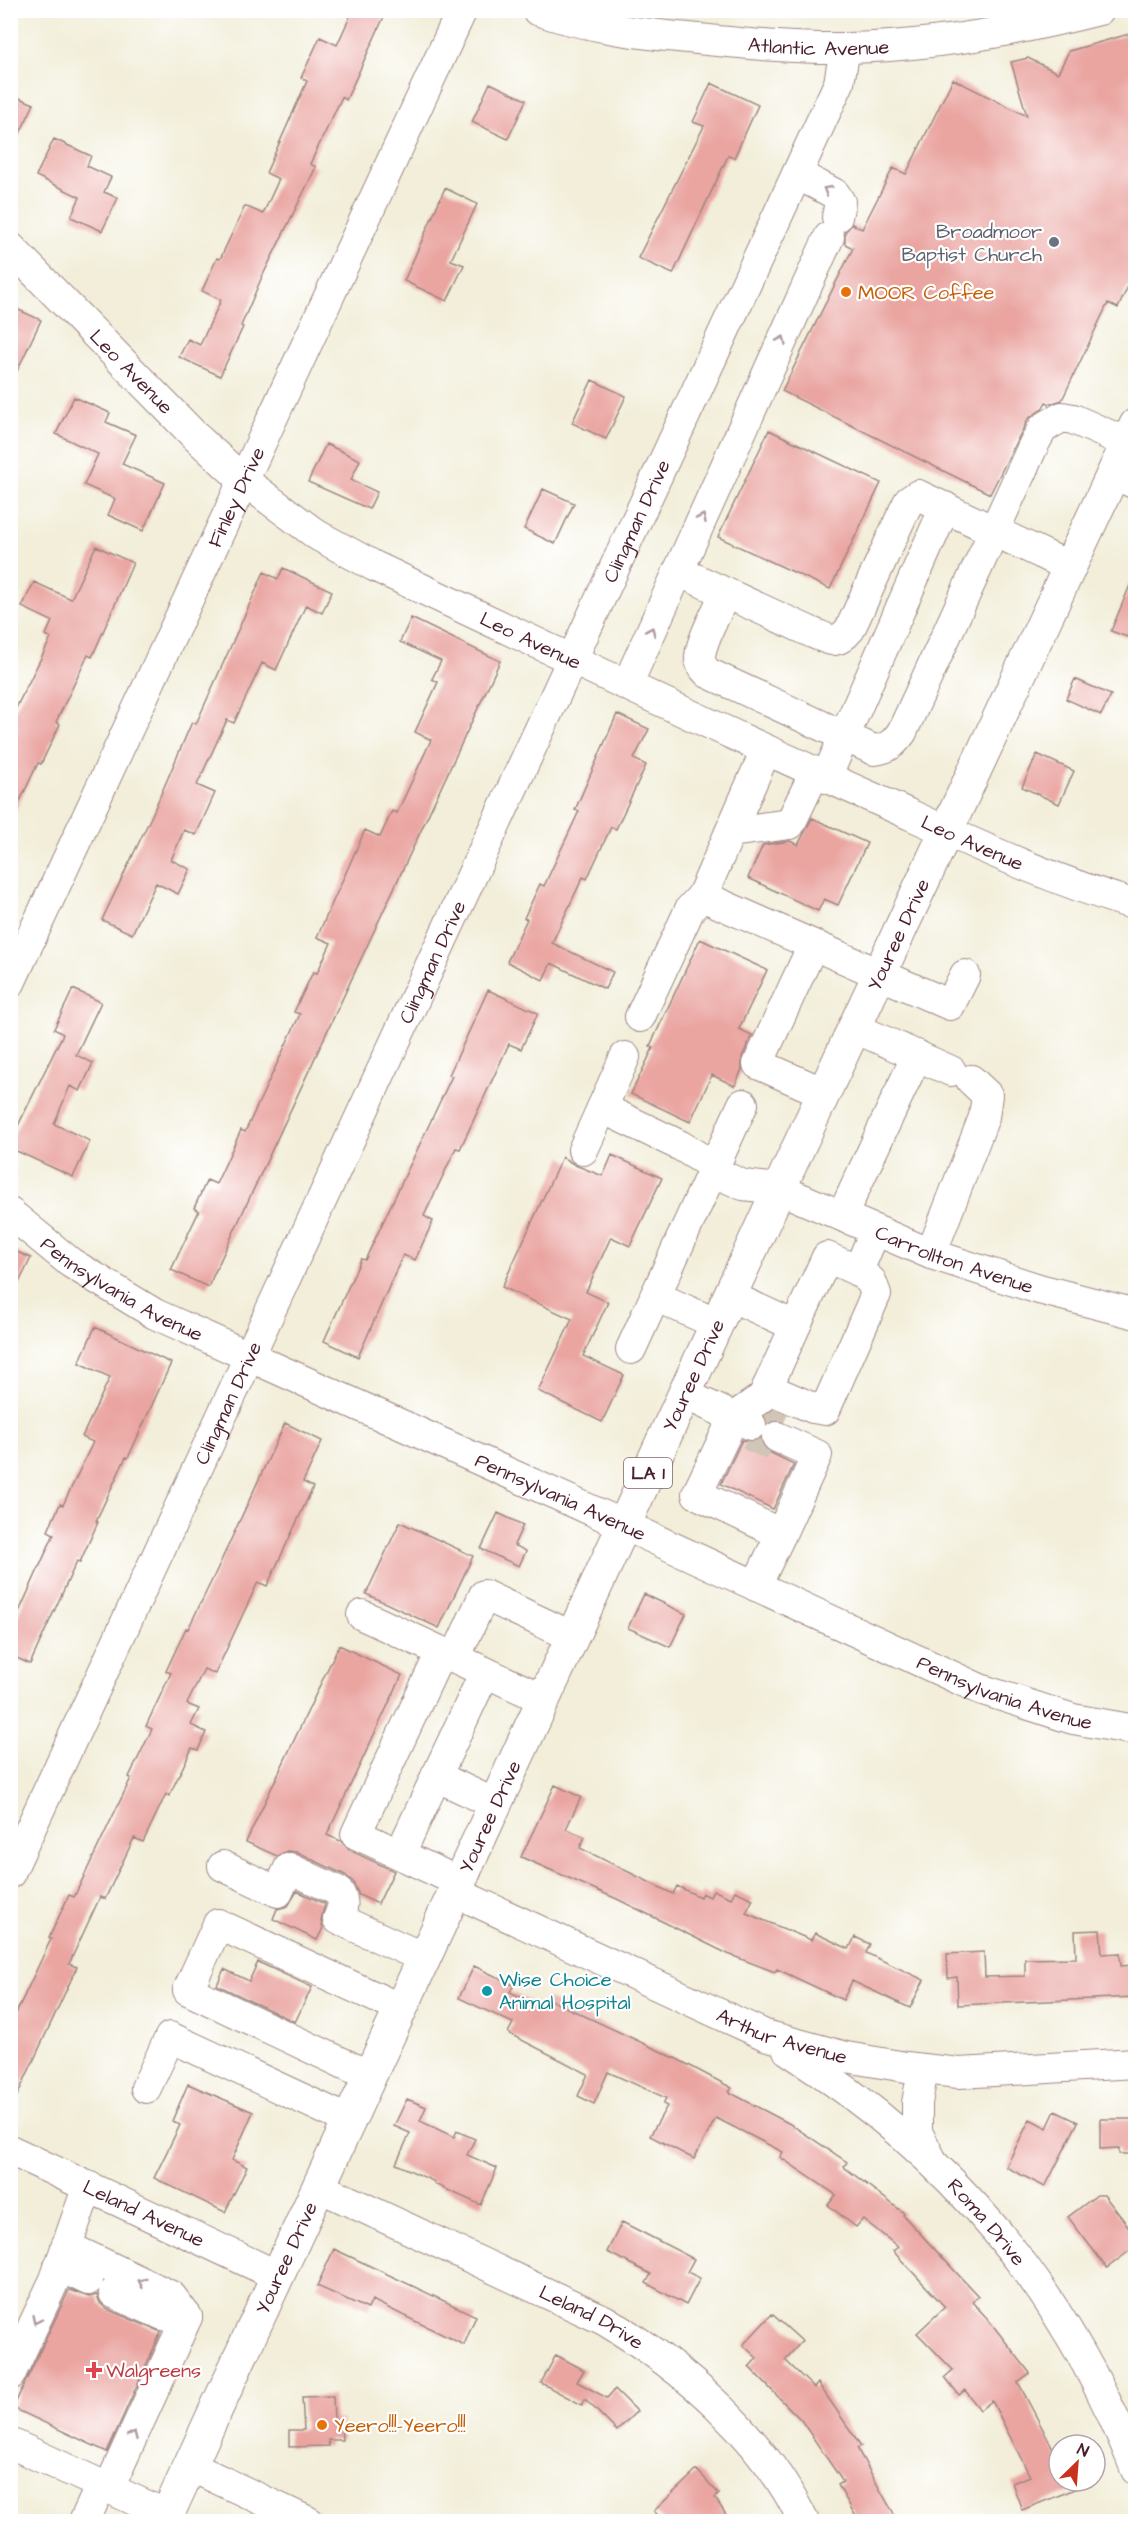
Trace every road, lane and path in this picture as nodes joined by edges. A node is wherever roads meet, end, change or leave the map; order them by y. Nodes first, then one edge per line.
1 (462, 10) edge
2 (537, 10) edge
3 (1092, 11) edge
4 (652, 22) edge
5 (845, 48) junction
6 (797, 174) junction
7 (10, 247) edge
8 (1131, 434) edge
9 (1124, 479) edge
10 (243, 480) junction
11 (945, 507) junction
12 (994, 531) junction
13 (1070, 567) junction
14 (678, 571) junction
15 (725, 593) junction
16 (574, 660) junction
17 (627, 685) junction
18 (844, 736) junction
19 (766, 750) junction
20 (821, 775) junction
21 (947, 831) junction
22 (730, 832) junction
23 (702, 896) junction
24 (1136, 905) edge
25 (813, 945) junction
26 (880, 975) junction
27 (965, 975) dead end
28 (10, 983) edge
29 (640, 1017) dead end
30 (855, 1028) junction
31 (625, 1057) dead end
32 (955, 1070) junction
33 (824, 1093) junction
34 (743, 1104) dead end
35 (602, 1108) junction
36 (583, 1150) dead end
37 (715, 1167) junction
38 (779, 1189) junction
39 (10, 1213) edge
40 (842, 1216) junction
41 (875, 1231) junction
42 (931, 1254) junction
43 (858, 1271) junction
44 (655, 1296) junction
45 (723, 1310) junction
46 (1136, 1314) edge
47 (795, 1326) junction
48 (631, 1349) dead end
49 (251, 1358) junction
50 (767, 1388) junction
51 (684, 1394) junction
52 (762, 1430) junction
53 (624, 1525) junction
54 (781, 1534) junction
55 (756, 1586) junction
56 (362, 1615) dead end
57 (573, 1637) junction
58 (448, 1655) junction
59 (485, 1672) junction
60 (543, 1700) junction
61 (1136, 1730) edge
62 (436, 1776) junction
63 (495, 1804) junction
64 (400, 1854) junction
65 (223, 1866) dead end
66 (10, 1873) edge
67 (457, 1887) junction
68 (424, 1958) junction
69 (401, 2009) junction
70 (765, 2035) junction
71 (1136, 2063) edge
72 (923, 2070) junction
73 (370, 2076) junction
74 (146, 2088) dead end
75 (350, 2121) junction
76 (10, 2150) edge
77 (933, 2162) junction
78 (88, 2186) junction
79 (319, 2187) junction
80 (63, 2256) junction
81 (278, 2276) junction
82 (88, 2280) dead end
83 (114, 2293) dead end
84 (187, 2317) junction
85 (10, 2375) edge
86 (10, 2443) edge
87 (190, 2466) junction
88 (1136, 2470) edge
89 (105, 2486) junction
90 (166, 2518) edge
91 (84, 2522) edge
92 (309, 2522) edge
93 (804, 2522) edge

1 - 10 street, Finley Drive
2 - 4 street, Atlantic Avenue
3 - 5 street, Atlantic Avenue
4 - 5 street, Atlantic Avenue
5 - 6 street, Clingman Drive
14 -> 6 street
6 - 16 street, Clingman Drive
7 - 10 street, Leo Avenue
8 - 9 main road, Youree Drive / LA 1
8 - 12 street
9 - 13 main road, Youree Drive / LA 1
10 - 16 street, Leo Avenue
10 - 28 street, Finley Drive
11 - 12 street
11 - 15 street
11 - 18 street
12 - 13 street
12 - 18 street
13 - 21 main road, Youree Drive / LA 1
14 - 15 street
17 -> 14 street
15 - 18 street
16 - 17 street, Leo Avenue
16 - 49 street, Clingman Drive
17 - 19 street, Leo Avenue
18 - 20 street
19 - 20 street, Leo Avenue
19 - 22 street
20 - 21 street, Leo Avenue
20 - 22 street
21 - 24 street, Leo Avenue
21 - 26 main road, Youree Drive / LA 1
22 - 23 street
23 - 25 street
23 - 29 street
25 - 26 street
25 - 33 street
26 - 27 street
26 - 30 main road, Youree Drive / LA 1
30 - 32 street
30 - 33 main road, Youree Drive / LA 1
31 - 35 street
32 - 40 street
32 - 42 street
33 - 38 main road, Youree Drive / LA 1
34 - 37 street
35 - 36 street
35 - 37 street, Carrollton Avenue
37 - 38 street, Carrollton Avenue
37 - 44 street
38 - 40 street, Carrollton Avenue
38 - 45 main road, Youree Drive / LA 1
39 - 49 street, Pennsylvania Avenue
40 - 41 street, Carrollton Avenue
41 - 42 street, Carrollton Avenue
41 - 43 street
42 - 46 street, Carrollton Avenue
43 - 47 street
43 - 50 street
44 - 45 street
44 - 48 street
45 - 47 street
45 - 51 main road, Youree Drive / LA 1
47 - 50 street
49 - 53 street, Pennsylvania Avenue
49 - 66 street, Clingman Drive
50 - 52 street
51 - 52 street
51 - 53 main road, Youree Drive / LA 1
52 - 54 street
52 - 54 street
53 - 55 street, Pennsylvania Avenue
53 - 57 main road, Youree Drive / LA 1
54 - 55 street
55 - 61 street, Pennsylvania Avenue
56 - 58 street
57 - 58 street
57 - 60 main road, Youree Drive / LA 1
58 - 59 street
58 - 64 street, Arthur Avenue
59 - 60 street
59 - 62 street
60 - 63 main road, Youree Drive / LA 1
62 - 63 street
62 - 64 street
63 - 67 main road, Youree Drive / LA 1
64 - 67 street, Arthur Avenue
65 - 68 street
67 - 68 main road, Youree Drive / LA 1
67 - 70 street, Arthur Avenue
68 - 69 main road, Youree Drive / LA 1
69 - 73 main road, Youree Drive / LA 1
69 - 73 street
70 - 72 street, Arthur Avenue
70 - 77 street, Roma Drive
71 - 72 street, Arthur Avenue
72 - 77 street
73 - 75 main road, Youree Drive / LA 1
74 - 75 street
75 - 79 main road, Youree Drive / LA 1
76 - 78 street, Leland Avenue
77 - 88 street, Roma Drive
78 - 80 street
78 - 81 street, Leland Avenue
79 - 81 main road, Youree Drive / LA 1
79 - 93 street, Leland Drive
80 - 82 street
84 -> 80 street
80 -> 85 street
81 - 87 main road, Youree Drive / LA 1
83 - 84 street
89 -> 84 street
86 - 89 street
87 - 90 main road, Youree Drive / LA 1
87 - 92 street
89 - 90 street
89 - 91 street

